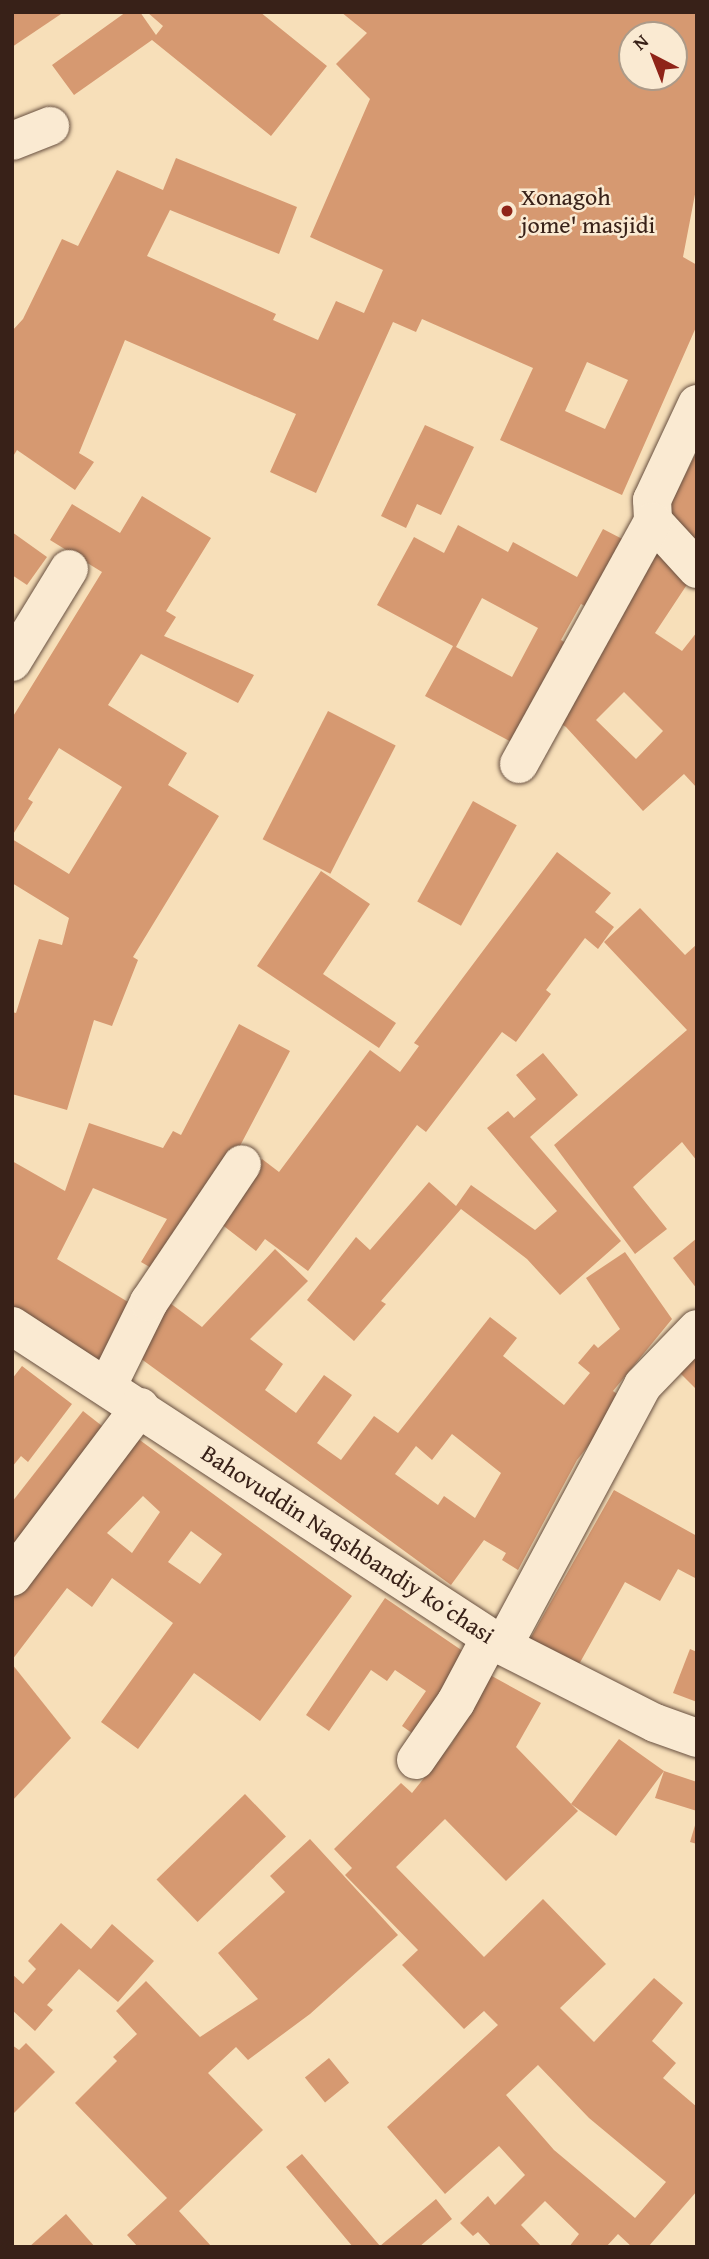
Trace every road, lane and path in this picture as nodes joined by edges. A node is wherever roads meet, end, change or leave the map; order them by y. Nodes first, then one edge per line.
1 (50, 126) dead end
2 (12, 141) edge
3 (697, 404) edge
4 (653, 521) junction
5 (69, 569) dead end
6 (697, 569) edge
7 (12, 662) edge
8 (519, 764) dead end
9 (242, 1164) dead end
10 (12, 1326) edge
11 (697, 1329) edge
12 (108, 1385) junction
13 (140, 1407) junction
14 (12, 1577) edge
15 (497, 1642) junction
16 (697, 1738) edge
17 (416, 1760) dead end

1 - 2 street
3 - 4 street
4 - 6 street
4 - 8 street
5 - 7 street
9 - 12 street
10 - 12 street, Bahovuddin Naqshbandiy koʻchasi
11 - 15 street
12 - 13 street, Bahovuddin Naqshbandiy koʻchasi
13 - 14 street
13 - 15 street, Bahovuddin Naqshbandiy koʻchasi
15 - 16 street, Bahovuddin Naqshbandiy koʻchasi
15 - 17 street

